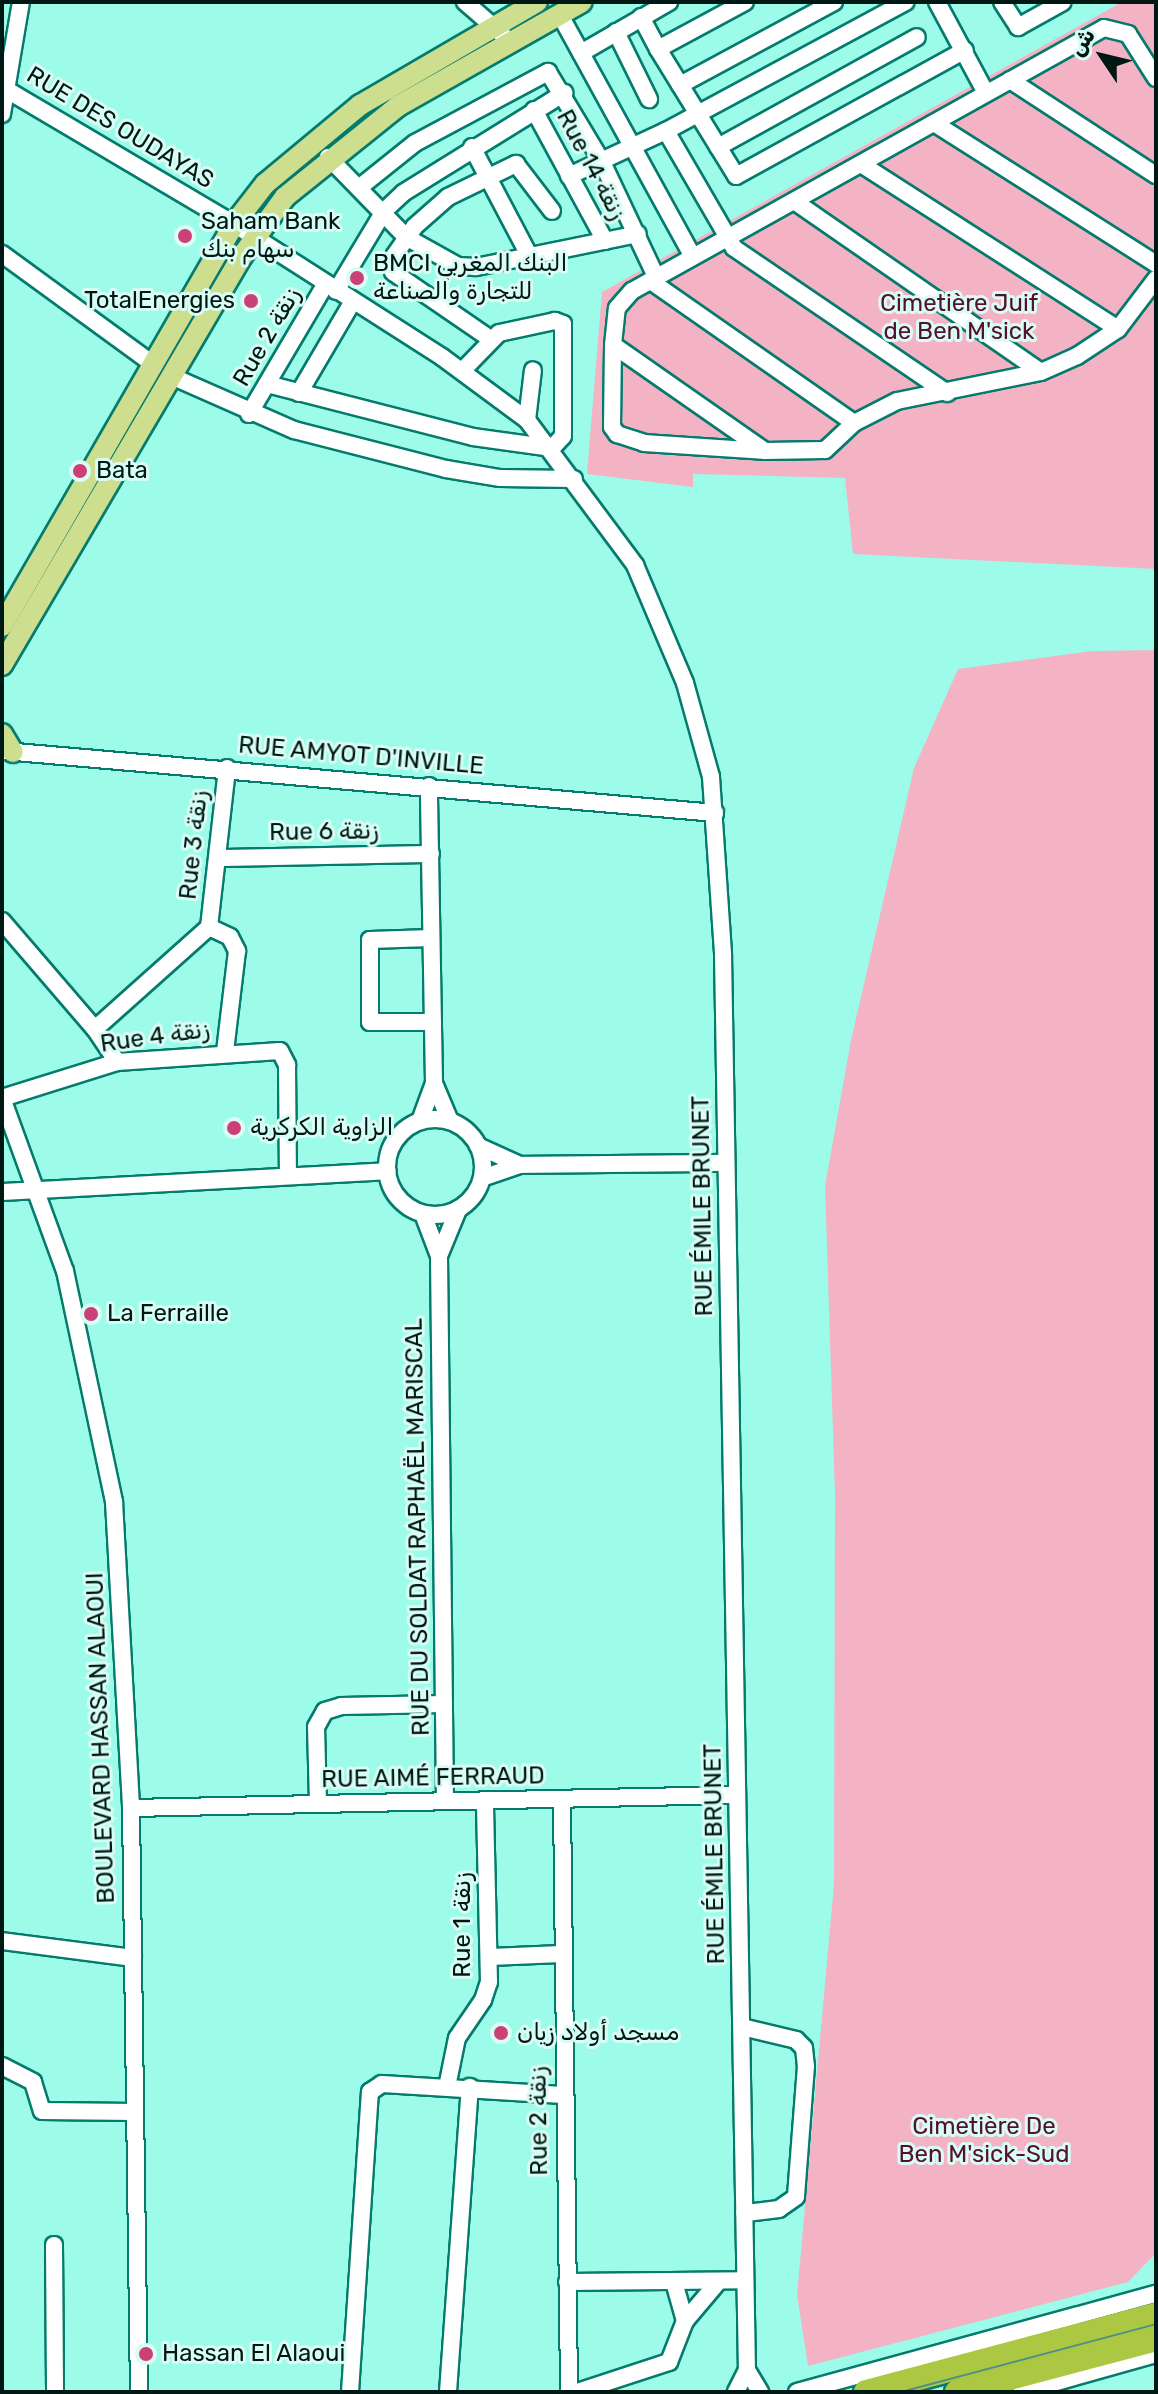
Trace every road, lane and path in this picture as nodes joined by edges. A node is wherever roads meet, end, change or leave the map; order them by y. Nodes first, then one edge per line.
1 (21, 2) edge
2 (465, 2) edge
3 (537, 2) edge
4 (582, 2) edge
5 (669, 2) edge
6 (745, 2) edge
7 (834, 2) edge
8 (906, 2) edge
9 (937, 2) edge
10 (1002, 2) edge
11 (1063, 2) edge
12 (560, 15) junction
13 (641, 17) junction
14 (494, 26) junction
15 (616, 32) junction
16 (917, 37) dead end
17 (509, 42) junction
18 (658, 49) junction
19 (965, 50) junction
20 (581, 53) junction
21 (1156, 78) edge
22 (1010, 80) junction
23 (680, 85) junction
24 (4, 88) edge
25 (564, 93) junction
26 (986, 93) junction
27 (649, 99) dead end
28 (534, 110) junction
29 (2, 114) edge
30 (698, 114) junction
31 (934, 123) junction
32 (666, 131) junction
33 (635, 146) junction
34 (472, 147) junction
35 (718, 147) junction
36 (328, 157) junction
37 (602, 162) junction
38 (861, 164) junction
39 (1156, 175) edge
40 (488, 176) junction
41 (569, 176) junction
42 (360, 187) junction
43 (794, 201) junction
44 (384, 211) junction
45 (552, 211) dead end
46 (234, 224) junction
47 (638, 234) junction
48 (406, 237) junction
49 (253, 238) junction
50 (726, 238) junction
51 (605, 241) junction
52 (2, 254) edge
53 (530, 257) junction
54 (693, 257) junction
55 (1156, 264) edge
56 (1156, 279) edge
57 (655, 280) junction
58 (330, 288) junction
59 (353, 301) junction
60 (1118, 329) junction
61 (489, 338) junction
62 (613, 345) junction
63 (153, 364) junction
64 (533, 370) dead end
65 (462, 371) junction
66 (1041, 372) junction
67 (171, 376) junction
68 (267, 384) junction
69 (299, 393) junction
70 (947, 393) junction
71 (249, 414) junction
72 (527, 420) junction
73 (854, 423) junction
74 (552, 448) junction
75 (765, 451) junction
76 (574, 479) junction
77 (2, 626) edge
78 (2, 665) edge
79 (6, 746) edge
80 (227, 768) junction
81 (429, 786) junction
82 (715, 813) junction
83 (431, 854) junction
84 (219, 858) junction
85 (2, 921) edge
86 (209, 927) junction
87 (431, 938) junction
88 (433, 1022) junction
89 (95, 1029) junction
90 (225, 1051) junction
91 (117, 1062) junction
92 (434, 1083) junction
93 (2, 1098) edge
94 (420, 1121) junction
95 (450, 1121) junction
96 (478, 1146) junction
97 (726, 1163) junction
98 (520, 1165) junction
99 (387, 1171) junction
100 (288, 1176) junction
101 (482, 1178) junction
102 (35, 1189) junction
103 (2, 1192) edge
104 (458, 1210) junction
105 (423, 1214) junction
106 (439, 1256) junction
107 (444, 1704) junction
108 (736, 1795) junction
109 (445, 1798) junction
110 (562, 1800) junction
111 (485, 1802) junction
112 (318, 1803) junction
113 (131, 1808) junction
114 (2, 1941) edge
115 (561, 1954) junction
116 (490, 1957) junction
117 (133, 1958) junction
118 (742, 2027) junction
119 (2, 2066) edge
120 (447, 2087) junction
121 (470, 2087) junction
122 (563, 2095) junction
123 (135, 2112) junction
124 (744, 2213) junction
125 (54, 2245) dead end
126 (745, 2280) junction
127 (567, 2282) junction
128 (674, 2282) junction
129 (718, 2282) junction
130 (1154, 2298) edge
131 (1083, 2315) junction
132 (685, 2321) junction
133 (1111, 2327) junction
134 (1156, 2339) edge
135 (1156, 2354) edge
136 (747, 2370) junction
137 (865, 2384) edge
138 (55, 2392) edge
139 (139, 2392) edge
140 (350, 2392) edge
141 (448, 2392) edge
142 (569, 2392) edge
143 (577, 2392) edge
144 (736, 2392) edge
145 (760, 2392) edge
146 (797, 2392) edge
147 (957, 2392) edge
148 (1021, 2392) edge

1 - 24 street
2 - 14 street
3 - 14 main road
4 - 12 main road
5 - 13 street
6 - 18 street
7 - 23 street
8 - 30 street
9 - 19 street
10 - 11 street
12 - 17 main road
12 - 20 street
13 - 15 street
13 - 18 street
14 - 17 street
14 - 46 main road
15 - 20 street
15 - 27 street
16 - 35 street
17 - 36 main road
18 - 23 street
19 - 26 street
19 - 35 street
20 - 33 street
21 - 22 street
22 - 26 street
22 - 39 street
23 - 30 street
24 - 29 street
24 - 46 street, RUE DES OUDAYAS
25 - 28 street, Rue 2 زنقة
25 - 37 street
25 - 42 street
26 - 31 street
28 - 34 street, Rue 2 زنقة
28 - 41 street, Rue 14 زنقة
30 - 32 street
30 - 35 street
31 - 38 street
31 - 55 street
32 - 33 street
32 - 50 street
33 - 37 street
33 - 54 street
34 - 40 street
34 - 44 street, Rue 2 زنقة
36 - 42 street
36 - 49 main road
37 - 41 street
37 - 47 street
38 - 43 street
38 - 60 street
40 - 45 street
40 - 48 street
40 - 53 street
41 - 51 street, Rue 14 زنقة
42 - 44 street
43 - 50 street
43 - 66 street
44 - 48 street
44 - 58 street, Rue 2 زنقة
46 - 49 street, RUE DES OUDAYAS
46 - 63 main road
47 - 51 street
47 - 57 street
48 - 53 street
48 - 61 street
49 - 58 street, RUE ÉMILE BRUNET
49 - 67 main road
50 - 54 street
50 - 70 street
51 - 53 street
52 - 63 street
54 - 57 street
56 - 60 street
57 - 62 street
57 - 73 street
58 - 59 street, RUE ÉMILE BRUNET
58 - 68 street, Rue 2 زنقة
59 - 65 street, RUE ÉMILE BRUNET
59 - 69 street
60 - 66 street
61 - 65 street
61 - 74 street
62 - 75 street
62 - 75 street
63 - 77 main road
64 - 72 street
65 - 72 street, RUE ÉMILE BRUNET
66 - 70 street
67 - 71 street
67 - 78 main road
68 - 69 street
68 - 71 street, Rue 2 زنقة
69 - 74 street
70 - 73 street
71 - 76 street
72 - 74 street, RUE ÉMILE BRUNET
73 - 75 street
74 - 76 street, RUE ÉMILE BRUNET
76 - 82 street, RUE ÉMILE BRUNET
79 - 80 street, RUE AMYOT D'INVILLE
80 - 81 street, RUE AMYOT D'INVILLE
80 - 84 street, Rue 3 زنقة
81 - 82 street, RUE AMYOT D'INVILLE
81 - 83 street
82 - 97 street, RUE ÉMILE BRUNET
83 - 84 street, Rue 6 زنقة
83 - 87 street
84 - 86 street, Rue 3 زنقة
85 - 89 street
86 - 89 street
86 - 90 street
87 - 88 street
87 - 88 street
88 - 92 street
89 - 91 street
90 - 91 street, Rue 4 زنقة
90 - 100 street, Rue 4 زنقة
91 - 93 street, Rue 4 زنقة
92 - 94 street
92 - 95 street
93 - 102 street, BOULEVARD HASSAN ALAOUI
94 - 95 street
94 - 99 street
95 - 96 street
96 - 98 street
96 - 101 street
97 - 98 street
97 - 108 street, RUE ÉMILE BRUNET
98 - 101 street
99 - 100 street
99 - 105 street
100 - 102 street
101 - 104 street
102 - 103 street
102 - 113 street, BOULEVARD HASSAN ALAOUI
104 - 105 street
104 - 106 street, RUE DU SOLDAT RAPHAËL MARISCAL
105 - 106 street, RUE DU SOLDAT RAPHAËL MARISCAL
106 - 107 street, RUE DU SOLDAT RAPHAËL MARISCAL
107 - 109 street, RUE DU SOLDAT RAPHAËL MARISCAL
107 - 112 street
108 - 110 street, RUE AIMÉ FERRAUD
108 - 118 street, RUE ÉMILE BRUNET
109 - 111 street, RUE AIMÉ FERRAUD
109 - 112 street, RUE AIMÉ FERRAUD
110 - 111 street, RUE AIMÉ FERRAUD
110 - 115 street, Rue 2 زنقة
111 - 116 street, Rue 1 زنقة
112 - 113 street, RUE AIMÉ FERRAUD
113 - 117 street, BOULEVARD HASSAN ALAOUI
114 - 117 street
115 - 116 street
115 - 122 street, Rue 2 زنقة
116 - 120 street, Rue 1 زنقة
117 - 123 street, BOULEVARD HASSAN ALAOUI
118 - 124 street, RUE ÉMILE BRUNET
118 - 124 street
119 - 123 street
120 - 121 street
120 - 140 street
121 - 122 street
121 - 141 street
122 - 127 street, Rue 2 زنقة
123 - 139 street, BOULEVARD HASSAN ALAOUI
124 - 126 street, RUE ÉMILE BRUNET
125 - 138 street
126 - 129 street
126 - 136 street, RUE ÉMILE BRUNET
127 - 128 street
127 - 142 street, Rue 2 زنقة
128 - 129 street
128 - 132 street
129 - 132 street
130 - 131 street
130 - 133 highway
131 - 133 highway
131 - 137 street
132 - 143 street
133 - 137 highway
134 - 147 highway
135 - 148 street
136 - 144 street, RUE ÉMILE BRUNET
136 - 145 street, RUE ÉMILE BRUNET
137 - 146 street

